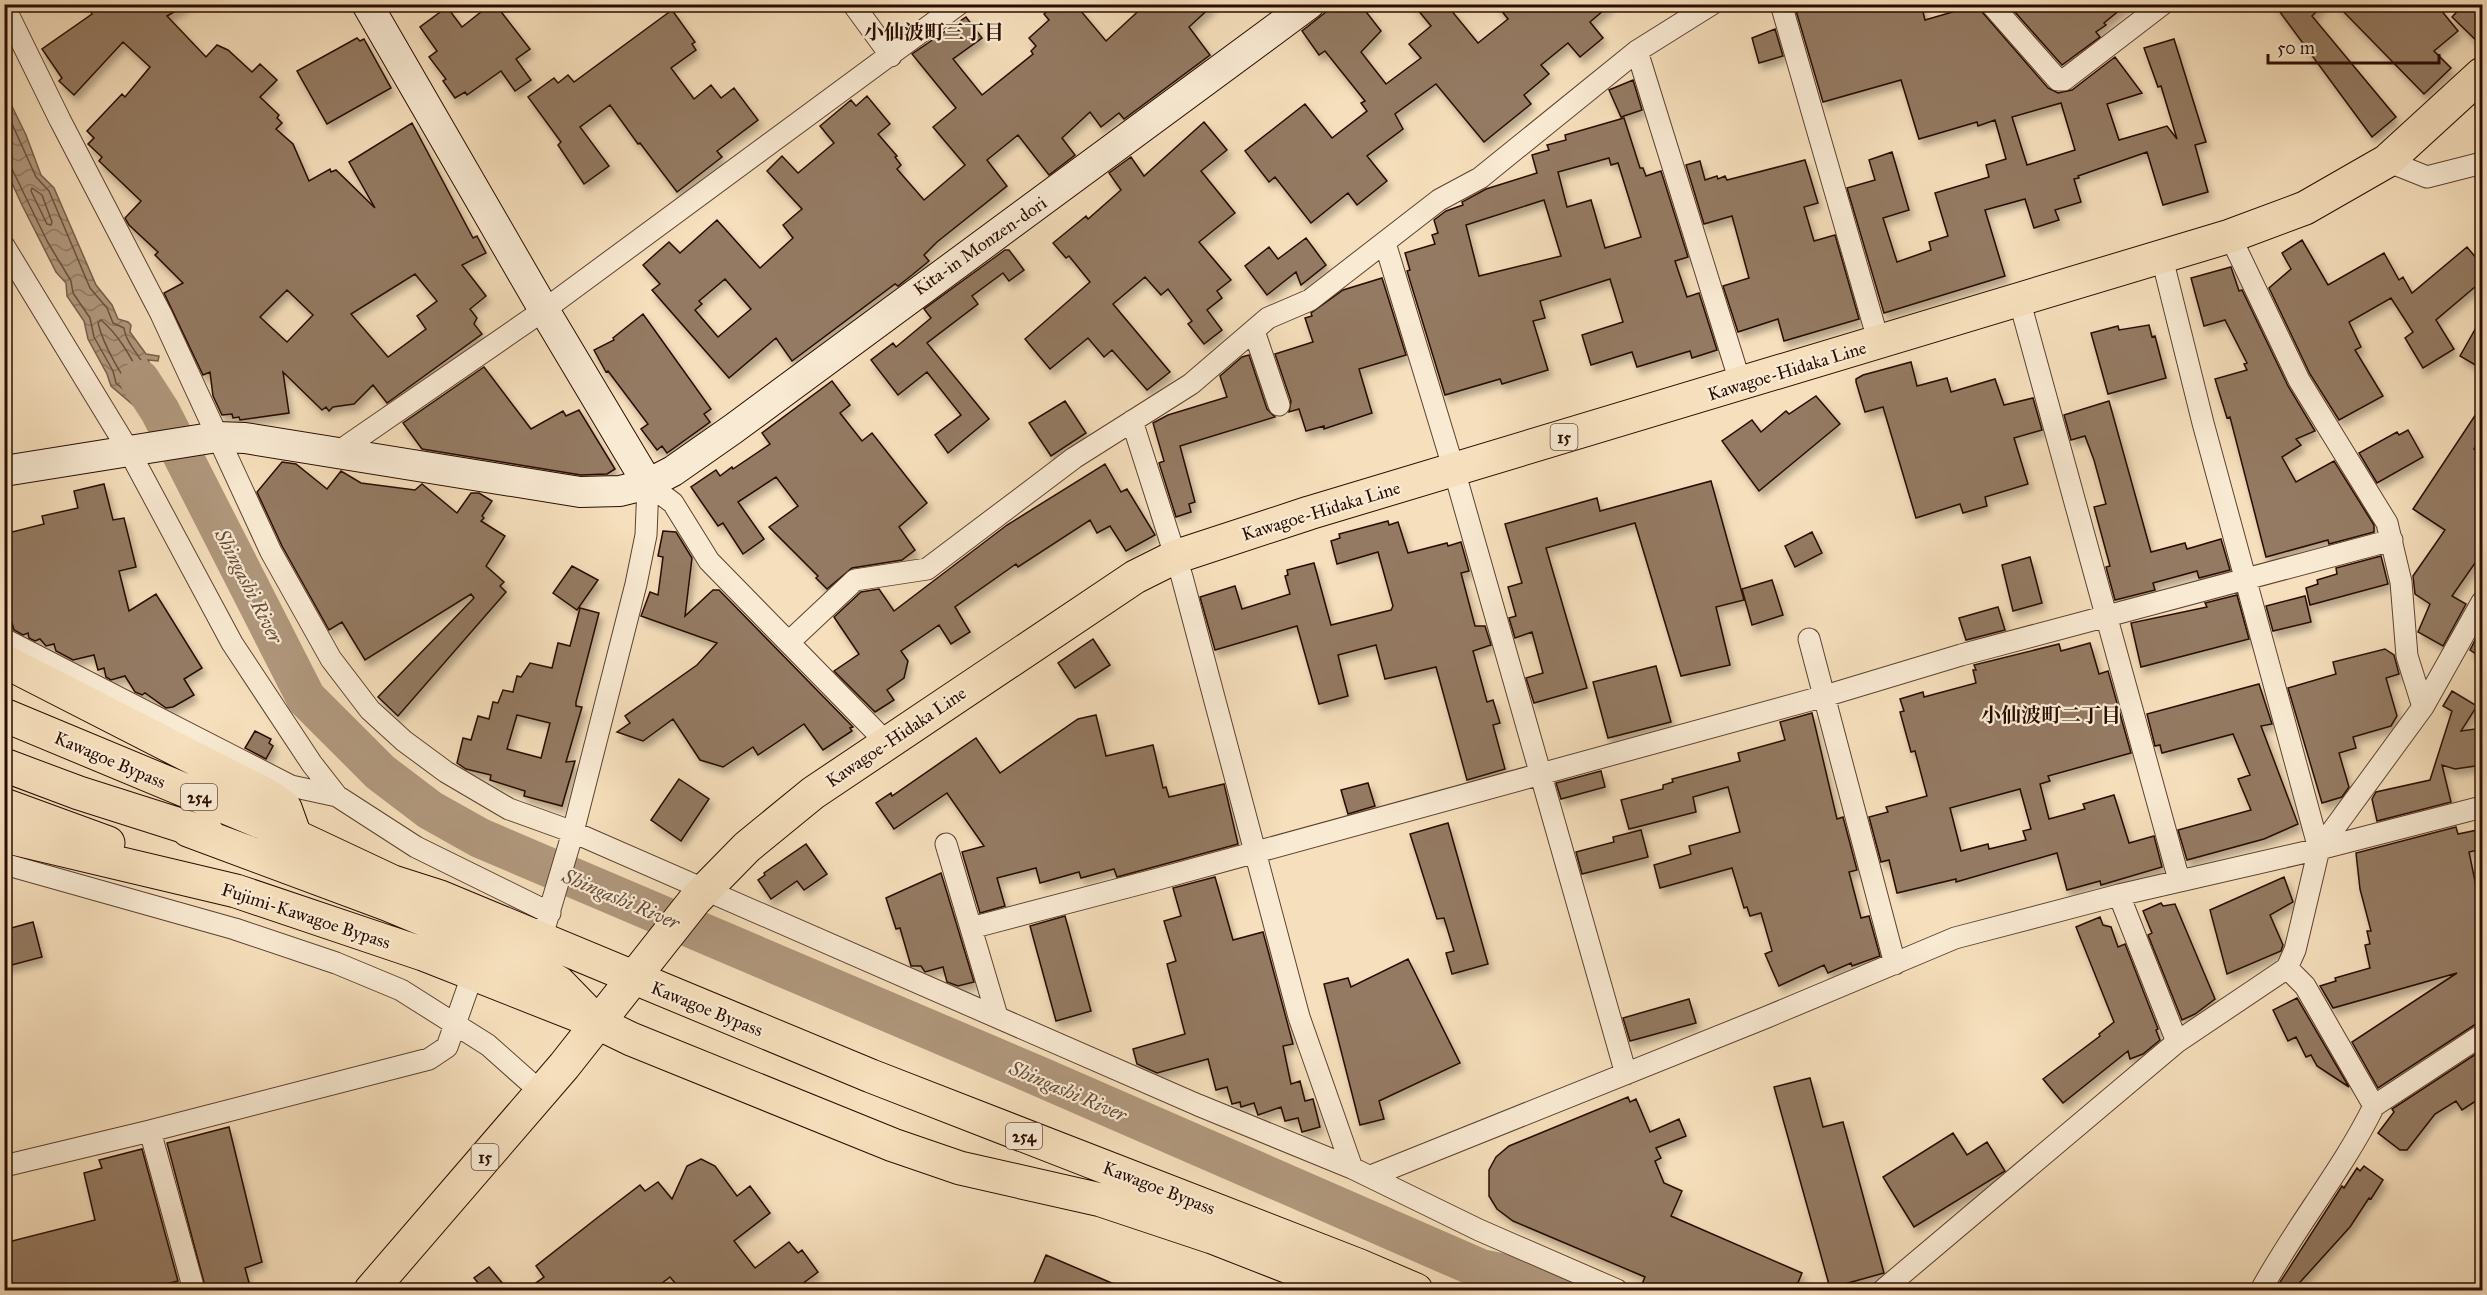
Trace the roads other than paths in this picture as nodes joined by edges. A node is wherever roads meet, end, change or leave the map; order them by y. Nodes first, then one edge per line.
1 (367, 4) edge
2 (853, 4) edge
3 (960, 4) edge
4 (1309, 4) edge
5 (1712, 4) edge
6 (1780, 4) edge
7 (1991, 4) edge
8 (2163, 4) edge
9 (4, 6) edge
10 (1637, 51) junction
11 (891, 56) junction
12 (2482, 74) edge
13 (2387, 161) junction
14 (2482, 163) edge
15 (2230, 236) junction
16 (1385, 243) junction
17 (4, 246) edge
18 (2162, 258) junction
19 (2019, 299) junction
20 (544, 310) junction
21 (1254, 331) junction
22 (1879, 343) junction
23 (1741, 385) junction
24 (1279, 405) dead end
25 (1132, 421) junction
26 (212, 438) junction
27 (134, 451) junction
28 (338, 452) junction
29 (1454, 470) junction
30 (4, 471) edge
31 (648, 484) junction
32 (2392, 540) junction
33 (1175, 557) junction
34 (2247, 579) junction
35 (2482, 602) edge
36 (2106, 618) junction
37 (4, 639) edge
38 (1809, 639) dead end
39 (790, 641) junction
40 (4, 661) edge
41 (1825, 696) junction
42 (2422, 707) junction
43 (4, 716) edge
44 (888, 744) junction
45 (4, 765) edge
46 (1540, 773) junction
47 (337, 795) junction
48 (4, 805) edge
49 (2482, 807) edge
50 (188, 830) junction
51 (4, 836) edge
52 (295, 836) junction
53 (571, 841) junction
54 (946, 844) dead end
55 (2319, 849) junction
56 (1254, 850) junction
57 (4, 864) edge
58 (2179, 880) junction
59 (393, 882) junction
60 (236, 891) junction
61 (700, 895) junction
62 (2119, 895) junction
63 (548, 918) junction
64 (970, 928) junction
65 (1895, 964) junction
66 (2287, 968) junction
67 (472, 976) junction
68 (633, 979) junction
69 (997, 1016) junction
70 (455, 1023) junction
71 (598, 1023) junction
72 (2482, 1035) edge
73 (2177, 1042) junction
74 (1626, 1074) junction
75 (542, 1093) junction
76 (2374, 1106) junction
77 (150, 1131) junction
78 (4, 1166) edge
79 (1361, 1172) junction
80 (194, 1290) edge
81 (371, 1290) edge
82 (1348, 1290) edge
83 (1416, 1290) edge
84 (1617, 1290) edge
85 (1883, 1290) edge
86 (2261, 1290) edge

1 - 20 street
2 - 11 street
3 - 11 street
4 - 31 street, Kita-in Monzen-dori
5 - 10 street
6 - 22 street
7 - 8 street
9 - 26 street
10 - 16 street
10 - 23 street
11 - 20 street
12 - 13 main road, Kawagoe-Hidaka Line / 15
13 - 14 street
13 - 15 main road, Kawagoe-Hidaka Line / 15
15 - 18 main road, Kawagoe-Hidaka Line / 15
15 - 32 street
16 - 21 street
16 - 29 street
17 - 27 street
18 - 19 main road, Kawagoe-Hidaka Line / 15
18 - 34 street
19 - 22 main road, Kawagoe-Hidaka Line / 15
19 - 36 street
20 - 28 street
20 - 31 street
21 - 24 street
21 - 25 street
22 - 23 main road, Kawagoe-Hidaka Line / 15
23 - 29 main road, Kawagoe-Hidaka Line / 15
25 - 33 street
25 - 39 street
26 - 27 street, Kita-in Monzen-dori
26 - 28 street, Kita-in Monzen-dori
26 - 53 street
27 - 30 street, Kita-in Monzen-dori
27 - 47 street
28 - 31 street, Kita-in Monzen-dori
29 - 33 main road, Kawagoe-Hidaka Line / 15
29 - 46 street
31 - 39 street
31 - 53 street
32 - 34 street
32 - 42 street
33 - 44 main road, Kawagoe-Hidaka Line / 15
33 - 56 street
34 - 36 street
34 - 55 street
35 - 42 street
36 - 41 street
36 - 58 street
37 - 47 street
38 - 41 street
39 - 44 street
40 - 52 main road, 254
41 - 46 street
41 - 65 street
42 - 55 street
43 - 52 main road, Kawagoe Bypass / 254
44 - 61 main road, Kawagoe-Hidaka Line / 15
45 - 50 main road, 254
46 - 56 street
46 - 74 street
47 - 63 street
48 - 60 main road
49 - 55 street
50 - 59 main road, 254
50 - 71 main road
51 - 60 main road, Fujimi-Kawagoe Bypass
52 - 59 main road, Kawagoe Bypass / 254
53 - 61 street
53 - 63 street
54 - 64 street
55 - 58 street
55 - 66 street
56 - 64 street
56 - 79 street
57 - 70 street
58 - 62 street
59 - 63 main road, Kawagoe Bypass / 254
60 - 67 main road, Fujimi-Kawagoe Bypass
61 - 68 main road, Kawagoe-Hidaka Line / 15
61 - 69 street
62 - 65 street
62 - 73 street
63 - 68 main road, Kawagoe Bypass / 254
63 - 71 street
64 - 69 street
65 - 74 street
66 - 73 street
66 - 76 street
67 - 70 street
67 - 71 main road, Fujimi-Kawagoe Bypass
68 - 71 main road, Kawagoe-Hidaka Line / 15
68 - 83 main road, Kawagoe Bypass / 254
69 - 79 street
70 - 75 street
70 - 77 street
71 - 75 main road, Kawagoe-Hidaka Line / 15
71 - 82 main road, Kawagoe Bypass
72 - 76 street
73 - 85 street
74 - 79 street
75 - 81 main road, Kawagoe-Hidaka Line / 15
76 - 86 street
77 - 78 street
77 - 80 street
79 - 84 street

